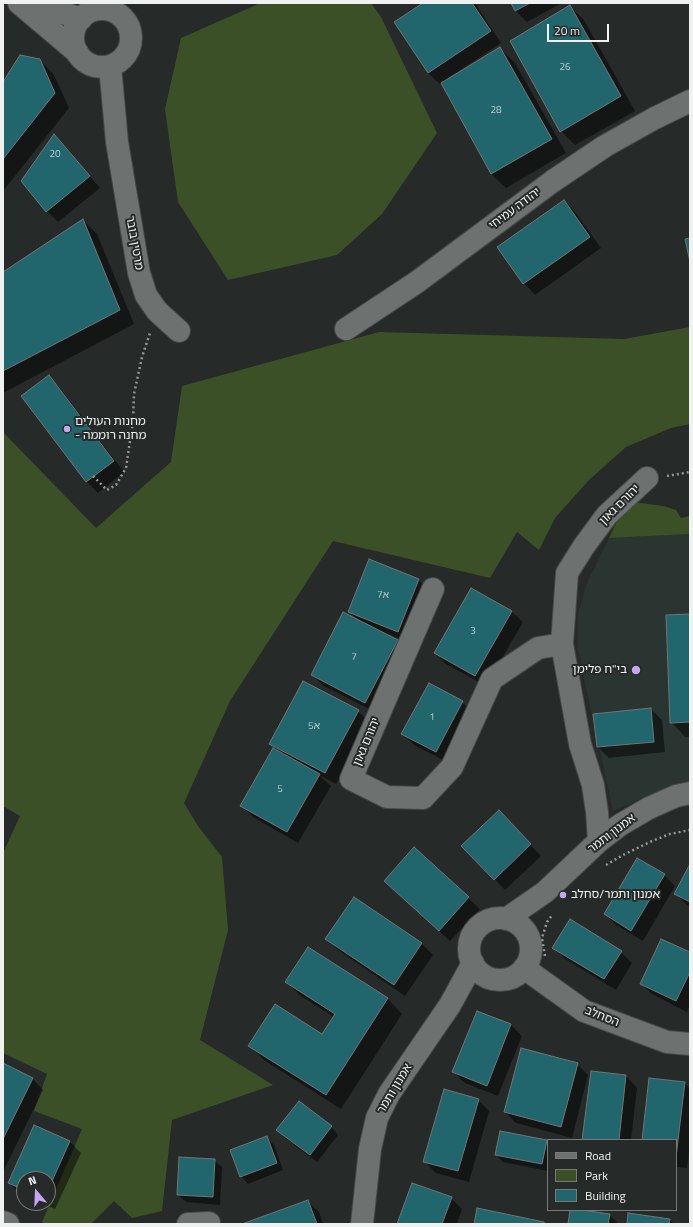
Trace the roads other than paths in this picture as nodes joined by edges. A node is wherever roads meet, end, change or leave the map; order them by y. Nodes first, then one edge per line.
1 (19, 3) edge
2 (35, 3) edge
3 (93, 10) edge
4 (126, 12) edge
5 (82, 57) junction
6 (110, 66) junction
7 (690, 101) edge
8 (118, 142) junction
9 (346, 329) dead end
10 (179, 331) dead end
11 (647, 478) dead end
12 (433, 589) dead end
13 (562, 644) junction
14 (690, 793) edge
15 (599, 841) junction
16 (545, 892) junction
17 (506, 919) junction
18 (526, 930) junction
19 (473, 963) junction
20 (524, 968) junction
21 (492, 979) junction
22 (450, 1005) junction
23 (690, 1044) edge
24 (361, 1218) edge
25 (3, 1222) edge
26 (8, 1224) edge

1 - 5 street, מרטין בובר
2 - 3 street
3 - 4 street
3 - 5 street
4 - 6 street
5 - 6 street
5 - 8 street, מרטין בובר
6 - 8 street, מרטין בובר
7 - 9 street, יהודה עמיחי
8 - 10 street, מרטין בובר
11 - 13 street, יהורם גאון
12 - 13 street, יהורם גאון
13 - 15 street, יהורם גאון
14 - 15 street, אמנון ותמר
15 - 16 street, אמנון ותמר
16 - 17 street, אמנון ותמר
16 - 18 street, אמנון ותמר
17 - 18 street
17 - 19 street
18 - 20 street
19 - 21 street
19 - 22 street, אמנון ותמר
20 - 21 street
20 - 23 street, הסחלב
21 - 22 street, אמנון ותמר
22 - 24 street, אמנון ותמר
25 - 26 street

